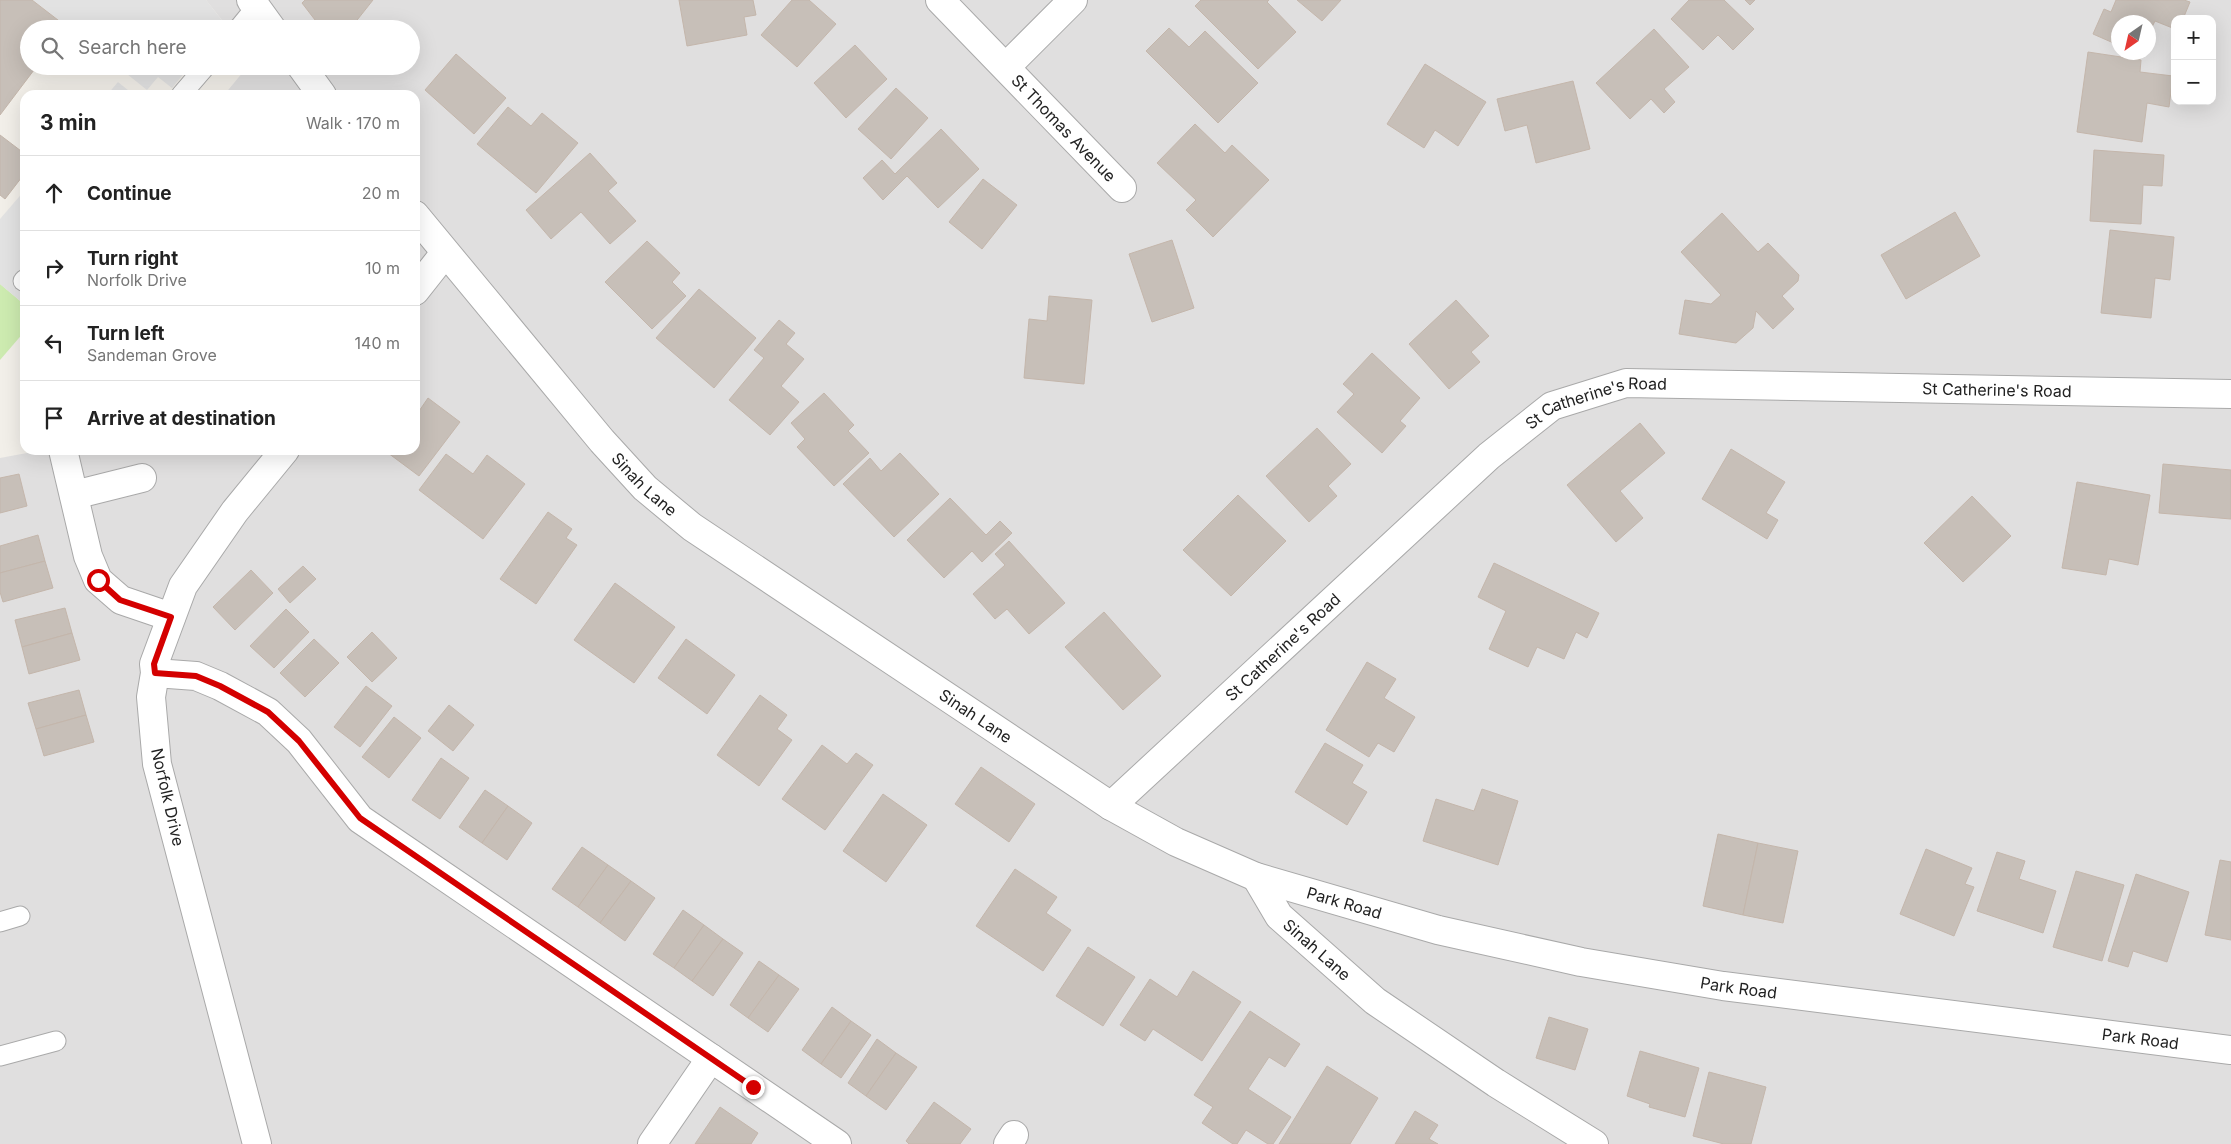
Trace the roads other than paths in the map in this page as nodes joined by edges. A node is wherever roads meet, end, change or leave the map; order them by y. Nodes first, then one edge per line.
1 (940, 0) edge
2 (1073, 0) edge
3 (254, 4) edge
4 (244, 20) edge
5 (266, 20) edge
6 (1006, 67) junction
7 (199, 75) edge
8 (308, 75) edge
9 (186, 90) edge
10 (318, 90) edge
11 (1122, 188) dead end
12 (420, 221) edge
13 (445, 253) junction
14 (420, 284) edge
15 (2231, 394) edge
16 (65, 455) edge
17 (281, 455) edge
18 (142, 478) dead end
19 (74, 494) junction
20 (171, 617) junction
21 (155, 673) junction
22 (1111, 806) junction
23 (1256, 877) junction
24 (20, 916) dead end
25 (0, 922) edge
26 (56, 1040) dead end
27 (2231, 1050) edge
28 (0, 1056) edge
29 (711, 1058) junction
30 (1589, 1143) edge
31 (258, 1144) edge
32 (652, 1144) edge
33 (837, 1144) edge

1 - 6 street, St Thomas Avenue
2 - 6 street, St Thomas Avenue
3 - 4 lane
3 - 5 street
6 - 11 street, St Thomas Avenue
7 - 9 lane
8 - 10 street
12 - 13 street, Sinah Lane
13 - 14 street
13 - 22 street, Sinah Lane
15 - 22 street, St Catherine's Road
16 - 19 street
17 - 20 street, Norfolk Drive
18 - 19 street
19 - 20 street
20 - 21 street, Norfolk Drive
21 - 29 street
21 - 31 street, Norfolk Drive
22 - 23 street, Sinah Lane
23 - 27 street, Park Road
23 - 30 street, Sinah Lane
24 - 25 lane
26 - 28 lane
29 - 32 street
29 - 33 street

